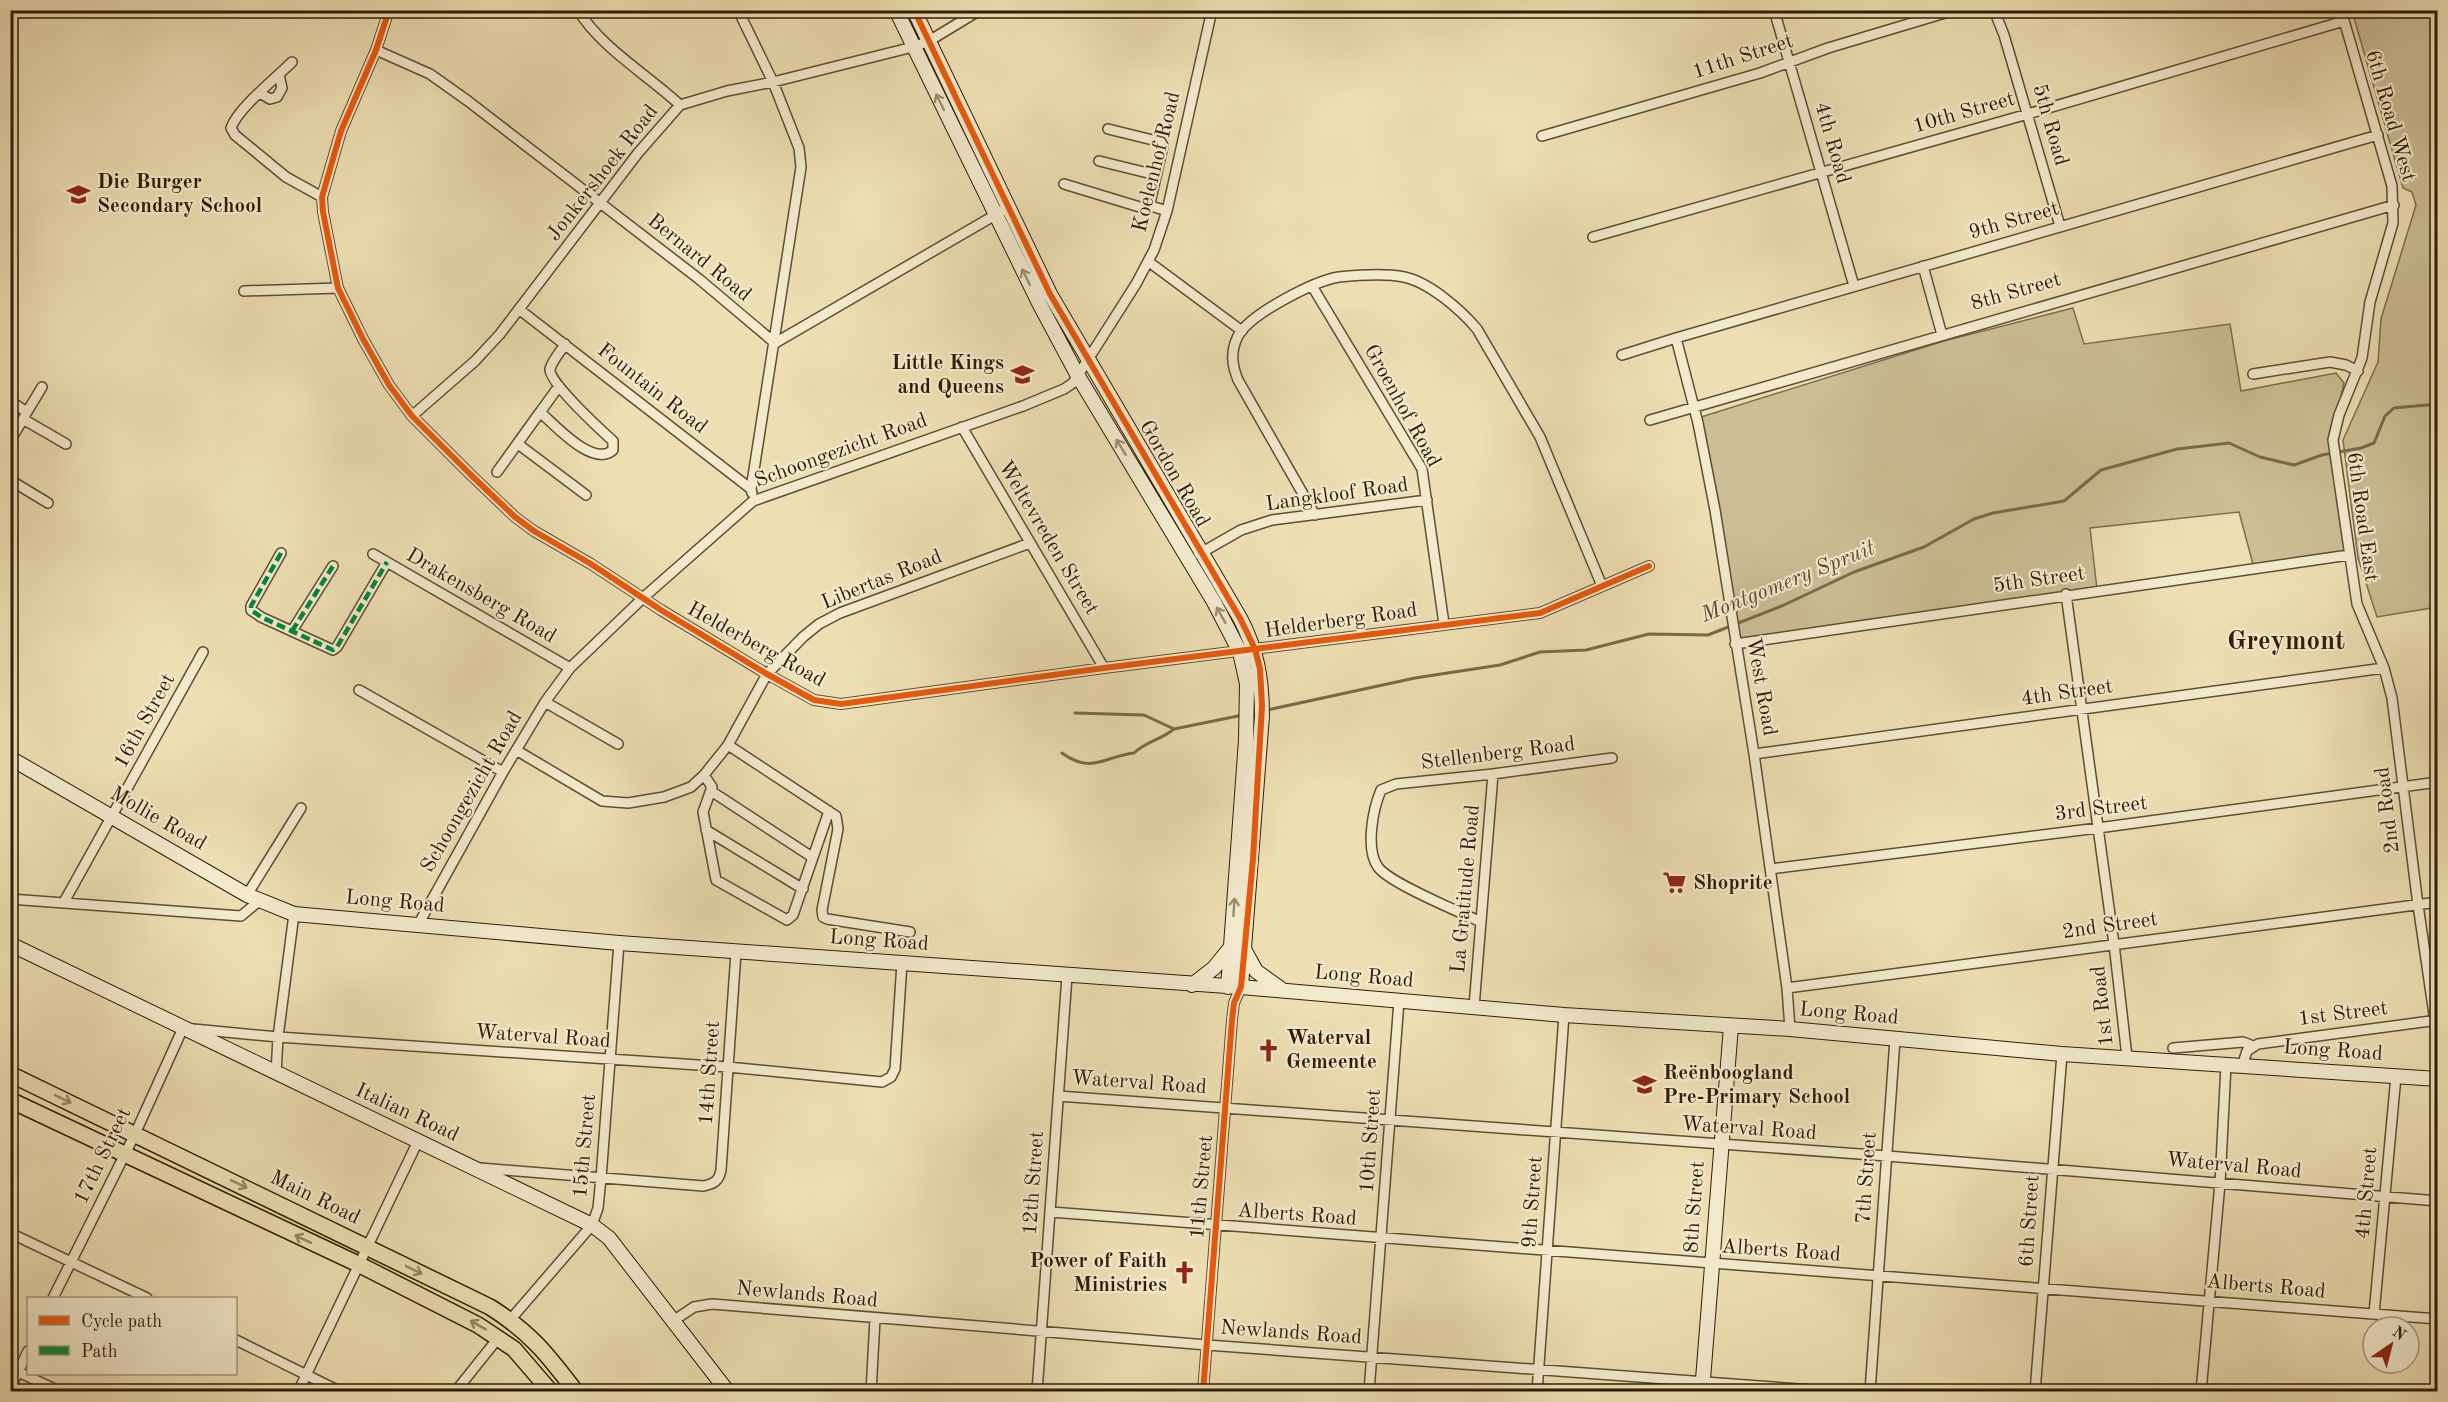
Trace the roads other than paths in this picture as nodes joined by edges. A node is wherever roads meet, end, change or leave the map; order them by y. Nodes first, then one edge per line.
1 (389, 10) edge
2 (578, 10) edge
3 (738, 10) edge
4 (896, 10) edge
5 (914, 10) edge
6 (980, 10) edge
7 (1212, 10) edge
8 (1368, 10) edge
9 (1373, 10) edge
10 (1774, 10) edge
11 (1955, 10) edge
12 (1994, 10) edge
13 (2002, 10) edge
14 (2341, 10) edge
15 (2344, 21) junction
16 (2004, 35) junction
17 (928, 41) junction
18 (913, 47) junction
19 (376, 50) junction
20 (292, 62) dead end
21 (1789, 62) junction
22 (279, 75) junction
23 (773, 82) junction
24 (260, 93) junction
25 (680, 105) junction
26 (2028, 114) junction
27 (1108, 129) dead end
28 (2378, 135) junction
29 (1542, 136) dead end
30 (1099, 161) dead end
31 (1822, 172) junction
32 (1156, 175) junction
33 (1064, 184) dead end
34 (322, 197) junction
35 (600, 203) junction
36 (2394, 205) junction
37 (1152, 206) junction
38 (1009, 207) junction
39 (1167, 211) junction
40 (995, 214) junction
41 (2060, 226) junction
42 (1593, 237) dead end
43 (1149, 262) junction
44 (1923, 266) junction
45 (1312, 286) junction
46 (1854, 286) junction
47 (338, 288) junction
48 (244, 291) dead end
49 (520, 310) junction
50 (1242, 331) junction
51 (1942, 336) junction
52 (1676, 338) junction
53 (775, 343) junction
54 (565, 344) junction
55 (1622, 355) dead end
56 (1088, 359) junction
57 (2358, 371) junction
58 (2253, 374) dead end
59 (1078, 376) junction
60 (559, 386) junction
61 (42, 387) dead end
62 (10, 401) edge
63 (1694, 407) junction
64 (540, 412) junction
65 (25, 415) junction
66 (412, 416) junction
67 (1650, 420) dead end
68 (962, 427) junction
69 (10, 441) edge
70 (66, 444) dead end
71 (518, 444) junction
72 (10, 480) edge
73 (751, 489) junction
74 (586, 495) dead end
75 (1427, 500) junction
76 (753, 501) junction
77 (48, 503) dead end
78 (1315, 515) junction
79 (1030, 543) junction
80 (281, 553) dead end
81 (1202, 553) junction
82 (373, 554) dead end
83 (2349, 555) junction
84 (1189, 561) junction
85 (387, 562) junction
86 (333, 566) dead end
87 (1649, 566) dead end
88 (1602, 586) junction
89 (2066, 594) junction
90 (644, 597) junction
91 (1444, 624) junction
92 (292, 631) junction
93 (1735, 644) junction
94 (1255, 650) junction
95 (203, 652) dead end
96 (1240, 652) junction
97 (570, 668) junction
98 (1104, 668) junction
99 (2384, 668) junction
100 (767, 674) junction
101 (358, 690) dead end
102 (544, 702) junction
103 (2082, 709) junction
104 (618, 744) dead end
105 (728, 745) junction
106 (516, 750) junction
107 (1754, 754) junction
108 (10, 758) edge
109 (1612, 758) dead end
110 (503, 772) junction
111 (1493, 774) junction
112 (704, 775) junction
113 (2438, 782) edge
114 (2403, 787) junction
115 (711, 791) junction
116 (301, 808) dead end
117 (829, 811) junction
118 (113, 817) junction
119 (2098, 828) junction
120 (706, 830) junction
121 (812, 857) junction
122 (1770, 869) junction
123 (803, 889) junction
124 (253, 898) junction
125 (10, 899) edge
126 (64, 902) junction
127 (2438, 902) edge
128 (2418, 905) junction
129 (291, 914) junction
130 (1481, 922) junction
131 (418, 925) junction
132 (910, 932) dead end
133 (619, 943) junction
134 (10, 944) edge
135 (2114, 944) junction
136 (1238, 947) junction
137 (736, 952) junction
138 (902, 963) junction
139 (1067, 976) junction
140 (1192, 985) junction
141 (1234, 987) junction
142 (1788, 988) junction
143 (1287, 992) junction
144 (1399, 1001) junction
145 (1474, 1007) junction
146 (1564, 1015) junction
147 (2436, 1021) edge
148 (1731, 1026) junction
149 (183, 1028) junction
150 (1790, 1029) junction
151 (279, 1037) junction
152 (1895, 1039) junction
153 (2253, 1046) junction
154 (2173, 1048) dead end
155 (2062, 1054) junction
156 (2127, 1057) junction
157 (610, 1059) junction
158 (2226, 1065) junction
159 (2242, 1066) junction
160 (728, 1067) junction
161 (10, 1074) edge
162 (276, 1074) junction
163 (2396, 1076) junction
164 (2438, 1079) edge
165 (1058, 1096) junction
166 (10, 1100) edge
167 (1225, 1107) junction
168 (1391, 1119) junction
169 (1556, 1133) junction
170 (135, 1134) junction
171 (418, 1141) junction
172 (1720, 1145) junction
173 (124, 1156) junction
174 (1887, 1156) junction
175 (472, 1167) junction
176 (2052, 1171) junction
177 (601, 1178) junction
178 (2220, 1183) junction
179 (2385, 1197) junction
180 (2438, 1201) edge
181 (1051, 1212) junction
182 (592, 1225) junction
183 (1215, 1226) junction
184 (10, 1233) edge
185 (1381, 1239) junction
186 (368, 1247) junction
187 (1547, 1251) junction
188 (70, 1262) junction
189 (1712, 1263) junction
190 (360, 1265) junction
191 (1877, 1276) junction
192 (2043, 1288) junction
193 (54, 1297) edge
194 (143, 1297) edge
195 (2208, 1301) junction
196 (2374, 1314) junction
197 (875, 1319) junction
198 (2438, 1319) edge
199 (510, 1320) junction
200 (673, 1321) junction
201 (1041, 1331) junction
202 (498, 1337) junction
203 (237, 1340) edge
204 (1207, 1345) junction
205 (27, 1352) edge
206 (1373, 1356) junction
207 (1538, 1368) junction
208 (15, 1370) edge
209 (306, 1374) junction
210 (1702, 1387) edge
211 (10, 1389) edge
212 (61, 1392) edge
213 (298, 1392) edge
214 (341, 1392) edge
215 (455, 1392) edge
216 (551, 1392) edge
217 (576, 1392) edge
218 (728, 1392) edge
219 (871, 1392) edge
220 (1037, 1392) edge
221 (1203, 1392) edge
222 (1369, 1392) edge
223 (1537, 1392) edge
224 (1840, 1392) edge
225 (1870, 1392) edge
226 (2036, 1392) edge
227 (2201, 1392) edge

1 - 19 street, Helderberg Road
2 - 25 street
3 - 23 street
4 - 18 street, Gordon Road
5 - 17 street, Gordon Road
6 - 17 street, Jonkershoek Road
7 - 39 street, Koelenhof Road
8 - 9 street
10 - 21 street, 4th Road
11 - 21 street, 11th Street
12 - 16 street, 5th Road
13 - 16 street, 5th Road
14 - 15 street, 6th Road West
15 - 26 street, 10th Street
15 - 28 street, 6th Road West
16 - 26 street, 5th Road
17 - 18 street, Jonkershoek Road
17 - 38 street, Gordon Road
18 - 23 street, Jonkershoek Road
40 -> 18 street, Gordon Road
19 - 34 street, Helderberg Road
19 - 35 street, Bernard Road
20 - 22 street
21 - 29 street, 11th Street
21 - 31 street, 4th Road
22 - 24 street
22 - 24 street
23 - 25 street, Jonkershoek Road
23 - 53 street
24 - 34 street
25 - 35 street, Jonkershoek Road
26 - 31 street, 10th Street
26 - 41 street, 5th Road
27 - 32 street
28 - 36 street, 6th Road West
28 - 41 street, 9th Street
30 - 32 street
31 - 42 street, 10th Street
31 - 46 street, 4th Road
32 - 37 street
33 - 37 street
34 - 47 street, Helderberg Road
35 - 49 street, Jonkershoek Road
35 - 53 street, Bernard Road
36 - 51 street, 8th Street
36 - 57 street, 6th Road West
37 - 39 street
38 - 40 street
38 - 56 street, Gordon Road
39 - 43 street, Koelenhof Road
40 - 53 street
59 -> 40 street, Gordon Road
41 - 44 street, 9th Street
43 - 50 street
43 - 56 street, Koelenhof Road
44 - 46 street, 9th Street
44 - 51 street
45 - 50 street
45 - 75 street, Groenhof Road
45 - 88 street
46 - 52 street, 9th Street
47 - 48 street
47 - 66 street, Helderberg Road
49 - 54 street, Fountain Road
49 - 66 street, Jonkershoek Road
50 - 78 street
51 - 63 street, 8th Street
52 - 55 street, 9th Street
52 - 63 street, West Road
53 - 73 street
54 - 60 street
54 - 73 street, Fountain Road
56 - 59 street, Koelenhof Road
56 - 81 street, Gordon Road
57 - 58 street
57 - 83 street, 6th Road East
59 - 68 street, Schoongezicht Road
84 -> 59 street, Gordon Road
60 - 64 street
60 - 64 street
61 - 65 street
62 - 65 street
63 - 67 street, 8th Street
63 - 93 street, West Road
64 - 71 street
64 - 71 street
65 - 69 street
65 - 70 street
66 - 90 street, Helderberg Road
68 - 76 street, Schoongezicht Road
68 - 79 street, Weltevreden Street
71 - 74 street
72 - 77 street
73 - 76 street
75 - 78 street, Langkloof Road
75 - 91 street, Groenhof Road
76 - 90 street, Schoongezicht Road
78 - 81 street, Langkloof Road
79 - 98 street, Weltevreden Street
79 - 100 street, Libertas Road
80 - 92 street
81 - 84 street, Langkloof Road
81 - 94 street, Gordon Road
82 - 85 street, Drakensberg Road
83 - 89 street, 5th Street
83 - 99 street, 6th Road East
96 -> 84 street, Gordon Road
85 - 92 street
85 - 97 street, Drakensberg Road
86 - 92 street
87 - 88 street, Helderberg Road
88 - 91 street, Helderberg Road
89 - 93 street, 5th Street
89 - 103 street, 1st Road
90 - 97 street, Schoongezicht Road
90 - 100 street, Helderberg Road
91 - 94 street, Helderberg Road
93 - 107 street, West Road
94 - 96 street, Helderberg Road
94 - 136 street, Gordon Road
95 - 118 street, 16th Street
96 - 98 street, Helderberg Road
136 -> 96 street, Gordon Road
97 - 102 street, Schoongezicht Road
98 - 100 street, Helderberg Road
99 - 103 street, 4th Street
99 - 114 street, 2nd Road
100 - 105 street, Libertas Road
101 - 110 street
102 - 104 street
102 - 106 street, Schoongezicht Road
103 - 107 street, 4th Street
103 - 119 street, 1st Road
105 - 112 street, Libertas Road
105 - 117 street
106 - 110 street, Schoongezicht Road
106 - 112 street, Libertas Road
107 - 122 street, West Road
108 - 118 street, Mollie Road
109 - 111 street, Stellenberg Road
110 - 131 street, Schoongezicht Road
111 - 130 street, La Gratitude Road
111 - 130 street, Stellenberg Road
112 - 115 street
113 - 114 street, 3rd Street
114 - 119 street, 3rd Street
114 - 128 street, 2nd Road
115 - 120 street
115 - 121 street
116 - 124 street
117 - 121 street
117 - 132 street
118 - 124 street, Mollie Road
118 - 126 street, 16th Street
119 - 122 street, 3rd Street
119 - 135 street, 1st Road
120 - 123 street
120 - 123 street
121 - 123 street
122 - 142 street, West Road
124 - 126 street
124 - 129 street, Mollie Road
125 - 126 street
127 - 128 street, 2nd Street
128 - 135 street, 2nd Street
128 - 147 street, 2nd Road
129 - 131 street, Long Road
129 - 151 street
130 - 145 street, La Gratitude Road
131 - 133 street, Long Road
133 - 137 street, Long Road
133 - 157 street, 15th Street
134 - 149 street, Italian Road
135 - 142 street, 2nd Street
135 - 156 street, 1st Road
136 - 140 street
136 - 141 street, Gordon Road
136 - 143 street
137 - 138 street, Long Road
137 - 160 street, 14th Street
138 - 139 street, Long Road
138 - 160 street, Waterval Road
139 - 140 street, Long Road
139 - 165 street, 12th Street
140 - 141 street, Long Road
141 - 143 street, Long Road
141 - 167 street, 11th Street
142 - 150 street, West Road
143 - 144 street, Long Road
144 - 145 street, Long Road
144 - 168 street, 10th Street
145 - 146 street, Long Road
146 - 148 street, Long Road
146 - 169 street, 9th Street
147 - 153 street, 1st Street
148 - 150 street, Long Road
148 - 172 street, 8th Street
149 - 151 street, Waterval Road
149 - 162 street, Italian Road
149 - 170 street, 17th Street
150 - 152 street, Long Road
151 - 157 street, Waterval Road
151 - 162 street
152 - 155 street, Long Road
152 - 174 street, 7th Street
153 - 154 street, 1st Street
153 - 159 street
155 - 156 street, Long Road
155 - 176 street, 6th Street
156 - 158 street, Long Road
157 - 160 street, Waterval Road
157 - 177 street, 15th Street
158 - 159 street, Long Road
158 - 178 street
159 - 163 street, Long Road
160 - 177 street, 14th Street
161 -> 170 main road, Main Road
162 - 171 street, Italian Road
163 - 164 street, Long Road
163 - 179 street, 4th Street
165 - 167 street, Waterval Road
165 - 181 street, 12th Street
166 - 173 main road, Main Road
167 - 168 street, Waterval Road
167 - 183 street, 11th Street
168 - 169 street, Waterval Road
168 - 185 street, 10th Street
169 - 172 street, Waterval Road
169 - 187 street, 9th Street
170 - 173 street, 17th Street
170 -> 186 main road, Main Road
171 - 175 street, Italian Road
171 - 186 street
172 - 174 street, Waterval Road
172 - 189 street, 8th Street
173 - 188 street, 17th Street
190 -> 173 main road, Main Road
174 - 176 street, Waterval Road
174 - 191 street, 7th Street
175 - 177 street
175 - 182 street, Italian Road
176 - 178 street, Waterval Road
176 - 192 street, 6th Street
177 - 182 street, 15th Street
178 - 179 street, Waterval Road
178 - 195 street
179 - 180 street, Waterval Road
179 - 196 street, 4th Street
181 - 183 street, Alberts Road
181 - 201 street, 12th Street
182 - 199 street, 15th Street
182 - 200 street, Italian Road
183 - 185 street, Alberts Road
183 - 204 street, 11th Street
184 - 188 street
185 - 187 street, Alberts Road
185 - 206 street, 10th Street
186 - 190 street
186 -> 199 main road, Main Road
187 - 189 street, Alberts Road
187 - 207 street, 9th Street
188 - 193 street, 17th Street
188 - 194 street
189 - 191 street, Alberts Road
189 - 210 street, 8th Street
202 -> 190 main road, Main Road
190 - 209 street
191 - 192 street, Alberts Road
191 - 225 street, 7th Street
192 - 195 street, Alberts Road
192 - 226 street, 6th Street
195 - 196 street, Alberts Road
195 - 227 street
196 - 198 street, Alberts Road
197 - 200 street, Newlands Road
197 - 201 street, Newlands Road
197 - 219 street
199 - 217 main road, Main Road
200 - 218 street, Italian Road
201 - 204 street, Newlands Road
201 - 220 street, 12th Street
202 - 215 street
202 - 216 main road, Main Road
203 - 209 street
204 - 206 street, Newlands Road
204 - 221 street, 11th Street
205 - 208 street
206 - 207 street, Newlands Road
206 - 222 street, 10th Street
207 - 210 street, Newlands Road
207 - 223 street, 9th Street
208 - 211 street
208 - 212 street
209 - 213 street
209 - 214 street
210 - 224 street, Newlands Road

